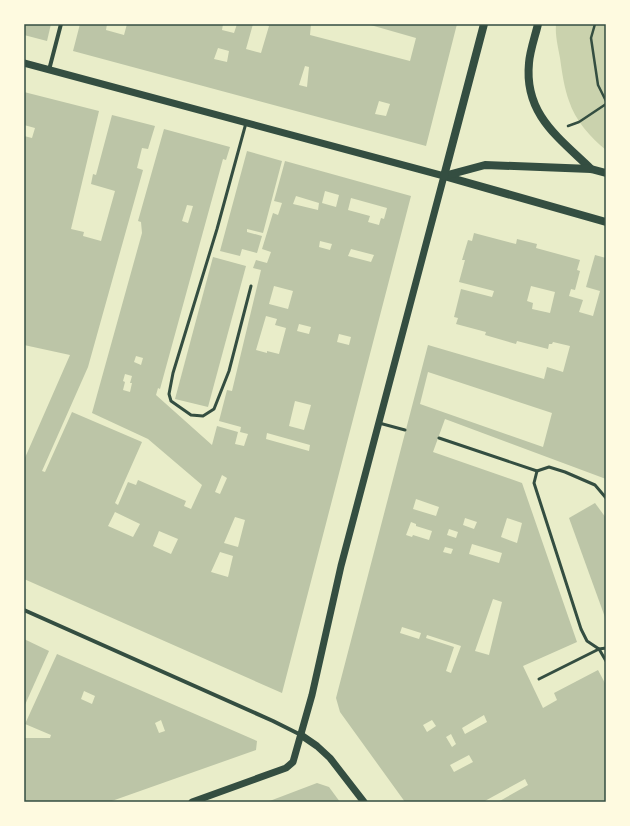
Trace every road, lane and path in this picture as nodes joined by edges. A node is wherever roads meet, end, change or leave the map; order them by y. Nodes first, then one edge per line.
1 (61, 24) edge
2 (484, 24) edge
3 (538, 24) edge
4 (595, 24) edge
5 (24, 63) edge
6 (49, 70) junction
7 (606, 102) edge
8 (246, 123) junction
9 (552, 132) junction
10 (591, 169) junction
11 (606, 173) edge
12 (444, 176) junction
13 (606, 222) edge
14 (251, 286) dead end
15 (379, 423) junction
16 (405, 430) dead end
17 (439, 438) dead end
18 (538, 471) junction
19 (606, 498) edge
20 (24, 610) edge
21 (606, 648) edge
22 (598, 649) junction
23 (606, 662) edge
24 (539, 679) dead end
25 (301, 736) junction
26 (192, 802) edge
27 (364, 802) edge

1 - 6 street
2 - 12 main road
3 - 9 main road
4 - 7 path
5 - 6 street
6 - 8 street
7 - 9 path
8 - 12 street
8 - 14 lane
9 - 10 main road
10 - 11 main road
10 - 12 main road
12 - 13 main road
12 - 15 street
15 - 16 lane
15 - 25 street
17 - 18 lane
18 - 19 lane
18 - 22 lane
20 - 25 street
21 - 22 lane
22 - 23 lane
22 - 24 lane
25 - 26 street
25 - 27 street

